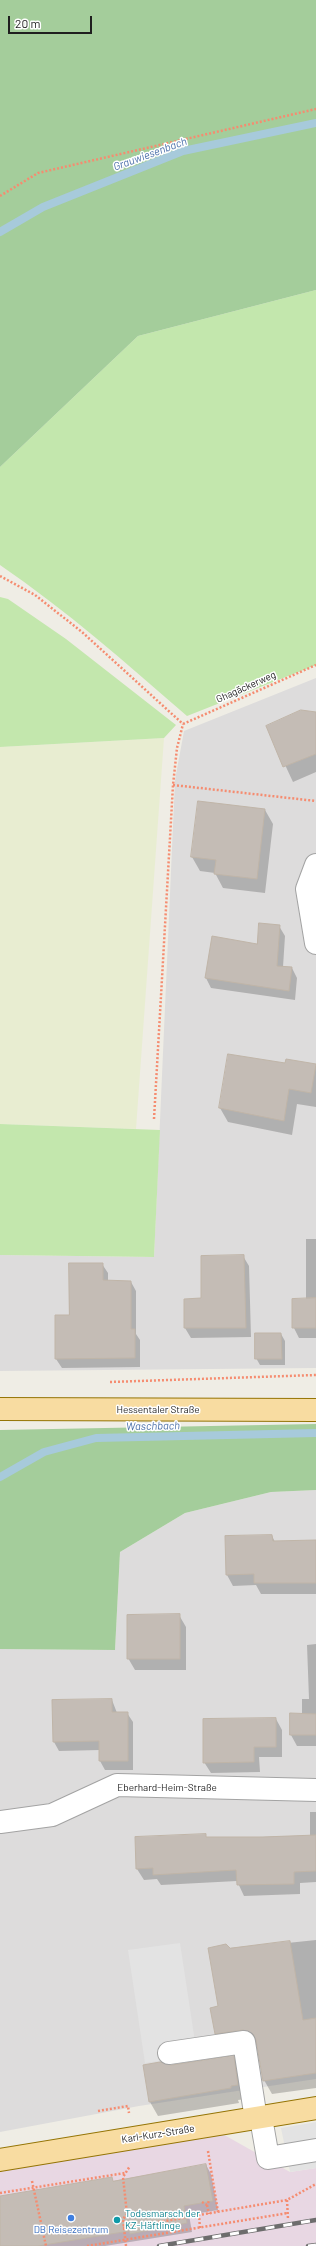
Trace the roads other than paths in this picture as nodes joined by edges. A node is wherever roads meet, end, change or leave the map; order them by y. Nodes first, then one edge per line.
1 (316, 865) edge
2 (316, 943) edge
3 (0, 1409) edge
4 (316, 1410) edge
5 (316, 1790) edge
6 (0, 1822) edge
7 (169, 2053) dead end
8 (316, 2108) edge
9 (258, 2118) junction
10 (316, 2150) edge
11 (0, 2160) edge

1 - 2 street
3 - 4 main road, Hessentaler Straße
5 - 6 street, Eberhard-Heim-Straße
7 - 9 street
8 - 9 main road, Karl-Kurz-Straße
9 - 10 street
9 - 11 main road, Karl-Kurz-Straße

